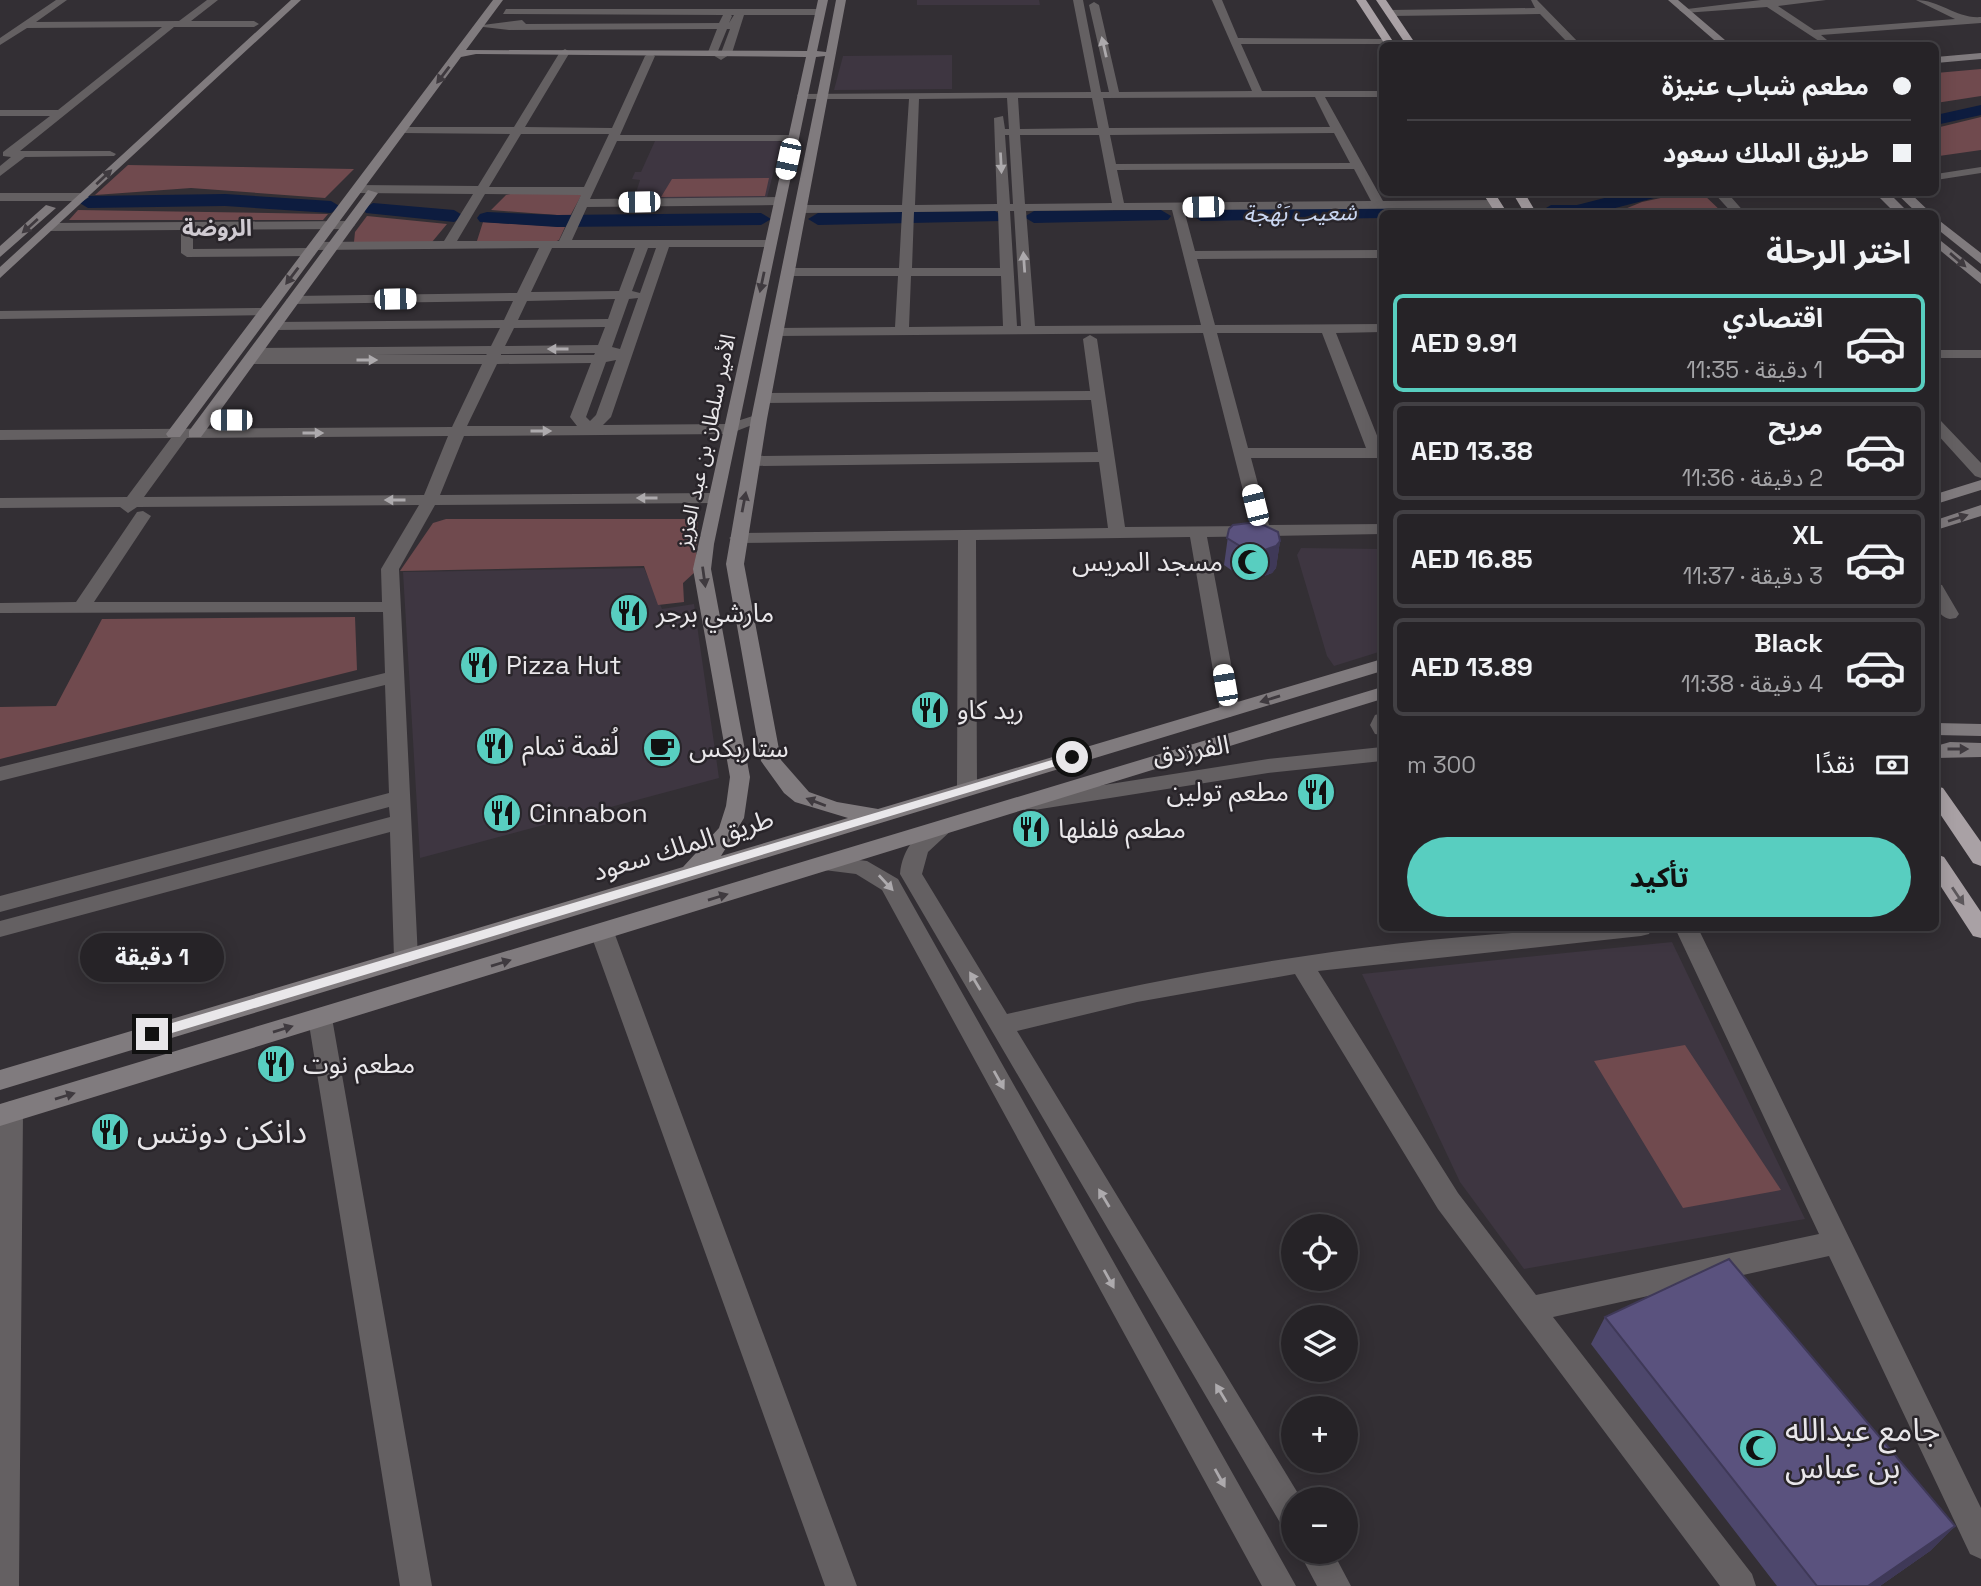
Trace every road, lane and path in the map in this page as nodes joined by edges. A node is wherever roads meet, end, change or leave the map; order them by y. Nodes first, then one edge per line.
1 (62, 0) edge
2 (213, 0) edge
3 (280, 0) edge
4 (296, 0) edge
5 (735, 0) edge
6 (744, 0) edge
7 (841, 0) edge
8 (1079, 0) edge
9 (1093, 0) edge
10 (1217, 0) edge
11 (1361, 0) edge
12 (1381, 0) edge
13 (1532, 0) edge
14 (1821, 0) edge
15 (1921, 0) edge
16 (664, 1) edge
17 (1767, 2) edge
18 (1670, 5) edge
19 (822, 6) edge
20 (504, 9) edge
21 (1684, 10) junction
22 (1543, 11) junction
23 (658, 12) junction
24 (728, 12) junction
25 (740, 12) junction
26 (1390, 13) junction
27 (1981, 20) edge
28 (1968, 21) junction
29 (177, 24) junction
30 (254, 24) junction
31 (652, 25) junction
32 (25, 26) junction
33 (480, 26) junction
34 (727, 26) junction
35 (1812, 33) junction
36 (1235, 41) junction
37 (0, 42) edge
38 (1388, 42) edge
39 (1409, 42) edge
40 (1573, 42) edge
41 (1705, 42) edge
42 (1722, 42) edge
43 (1824, 42) edge
44 (1379, 43) edge
45 (638, 52) junction
46 (475, 53) junction
47 (459, 54) junction
48 (563, 54) junction
49 (720, 54) junction
50 (811, 55) junction
51 (832, 55) junction
52 (650, 56) junction
53 (1981, 56) edge
54 (1939, 60) edge
55 (1981, 64) edge
56 (1939, 68) edge
57 (1237, 83) dead end
58 (1242, 94) junction
59 (1258, 94) junction
60 (1318, 94) junction
61 (1379, 94) edge
62 (824, 95) junction
63 (914, 95) junction
64 (998, 95) junction
65 (1012, 95) junction
66 (1098, 95) junction
67 (1115, 95) junction
68 (802, 96) junction
69 (0, 113) edge
70 (60, 113) junction
71 (423, 124) junction
72 (141, 126) dead end
73 (402, 130) junction
74 (517, 130) junction
75 (1338, 130) junction
76 (1105, 131) junction
77 (999, 132) junction
78 (1014, 132) junction
79 (615, 134) junction
80 (793, 138) junction
81 (120, 145) dead end
82 (10, 154) edge
83 (110, 154) junction
84 (1358, 166) junction
85 (1112, 167) junction
86 (1981, 170) edge
87 (91, 171) dead end
88 (0, 172) edge
89 (1939, 177) edge
90 (378, 185) junction
91 (357, 189) junction
92 (481, 190) junction
93 (67, 193) junction
94 (1723, 196) edge
95 (1883, 196) edge
96 (1906, 196) edge
97 (0, 197) edge
98 (83, 197) junction
99 (586, 197) junction
100 (779, 201) junction
101 (1495, 203) edge
102 (1379, 205) junction
103 (1177, 207) junction
104 (1119, 208) junction
105 (800, 209) junction
106 (1004, 209) junction
107 (1020, 209) junction
108 (1736, 210) edge
109 (1899, 210) edge
110 (1921, 210) edge
111 (908, 215) junction
112 (330, 225) junction
113 (349, 225) junction
114 (1939, 225) edge
115 (187, 226) junction
116 (50, 227) junction
117 (770, 243) junction
118 (556, 244) junction
119 (643, 244) junction
120 (663, 244) junction
121 (1939, 244) edge
122 (448, 245) junction
123 (334, 246) junction
124 (312, 249) junction
125 (0, 253) edge
126 (1379, 254) edge
127 (1191, 255) junction
128 (1981, 260) edge
129 (788, 272) junction
130 (905, 272) junction
131 (1007, 272) junction
132 (0, 274) edge
133 (1981, 280) edge
134 (647, 292) junction
135 (624, 293) junction
136 (523, 294) junction
137 (296, 296) junction
138 (265, 312) junction
139 (0, 315) edge
140 (613, 323) junction
141 (509, 324) junction
142 (275, 326) junction
143 (1327, 328) junction
144 (1379, 328) edge
145 (1010, 330) junction
146 (1028, 330) junction
147 (902, 331) junction
148 (1211, 334) junction
149 (776, 336) junction
150 (1090, 339) junction
151 (600, 354) junction
152 (625, 354) junction
153 (1939, 354) edge
154 (1981, 354) edge
155 (494, 355) junction
156 (253, 356) junction
157 (1098, 395) junction
158 (764, 398) junction
159 (578, 417) junction
160 (603, 417) junction
161 (759, 419) junction
162 (731, 422) junction
163 (0, 423) edge
164 (460, 425) junction
165 (1939, 427) edge
166 (188, 428) junction
167 (589, 430) junction
168 (0, 435) edge
169 (1242, 453) junction
170 (1379, 453) edge
171 (1106, 457) junction
172 (752, 461) junction
173 (1981, 473) edge
174 (1981, 485) edge
175 (1939, 498) edge
176 (0, 503) edge
177 (713, 505) junction
178 (426, 507) junction
179 (1981, 510) edge
180 (133, 511) junction
181 (0, 517) edge
182 (1939, 524) edge
183 (1379, 529) edge
184 (1262, 531) junction
185 (1198, 532) junction
186 (1117, 533) junction
187 (967, 535) junction
188 (738, 538) junction
189 (1939, 594) edge
190 (391, 607) junction
191 (0, 608) edge
192 (81, 608) junction
193 (1939, 613) edge
194 (1379, 667) edge
195 (394, 677) junction
196 (1304, 689) junction
197 (1379, 694) edge
198 (1326, 709) junction
199 (1230, 711) junction
200 (1939, 729) edge
201 (1981, 730) edge
202 (1981, 750) edge
203 (1939, 751) edge
204 (1379, 754) edge
205 (0, 774) edge
206 (967, 788) junction
207 (399, 797) junction
208 (1939, 797) edge
209 (1009, 807) junction
210 (883, 813) junction
211 (400, 822) junction
212 (944, 827) junction
213 (1981, 858) edge
214 (824, 864) junction
215 (1939, 867) edge
216 (685, 874) junction
217 (0, 904) edge
218 (0, 929) edge
219 (1981, 930) edge
220 (1613, 931) edge
221 (1688, 931) edge
222 (602, 932) junction
223 (406, 958) junction
224 (1301, 964) junction
225 (320, 1018) junction
226 (1001, 1025) junction
227 (0, 1080) edge
228 (5, 1114) edge
229 (1837, 1242) junction
230 (1530, 1309) junction
231 (1281, 1495) edge
232 (2, 1534) edge
233 (1981, 1543) edge
234 (1322, 1564) edge
235 (4, 1586) edge
236 (416, 1586) edge
237 (841, 1586) edge
238 (1280, 1586) edge
239 (1335, 1586) edge
240 (1740, 1586) edge

1 - 32 street
2 - 29 street
3 - 30 street
98 -> 4 street
5 - 16 street
5 - 24 street
6 - 25 street
7 - 51 street, الأمير سلطان بن عبد العزيز
8 - 66 street
67 -> 9 street
10 - 36 street
11 - 38 highway
12 - 26 highway
13 - 22 street
14 - 17 street
15 - 28 street
16 - 20 street
16 - 23 street
17 - 21 street
17 - 35 street
18 - 21 street
18 - 41 street
19 - 25 street
19 - 50 street, الأمير سلطان بن عبد العزيز
20 - 23 street
20 - 31 street
20 - 33 street
20 - 33 street
20 - 46 street
21 - 42 street
22 - 26 street
22 - 40 street
23 - 24 street
23 - 31 street
24 - 25 street
24 - 34 street
25 - 34 street
26 - 39 highway
27 - 28 street
28 - 35 street
29 - 30 street
29 - 32 street
29 - 70 street
30 - 72 street
31 - 34 street
31 - 45 street
32 - 37 street
33 - 47 street
34 - 49 street
35 - 43 street
36 - 44 street
36 - 59 street
45 - 48 street
45 - 49 street
46 - 47 street
46 - 48 street
46 - 71 street
47 -> 73 street
48 - 52 street
48 - 74 street
49 - 50 street
49 - 52 street
50 - 51 street
50 - 68 street, الأمير سلطان بن عبد العزيز
51 - 62 street, الأمير سلطان بن عبد العزيز
52 - 79 street
53 - 54 street
55 - 56 street
57 - 58 street
58 - 59 street
58 - 67 street
59 - 60 street
60 - 61 street
60 - 75 street
62 - 63 street
62 - 68 street
62 - 105 street, الأمير سلطان بن عبد العزيز
63 - 64 street
63 - 111 street
64 - 65 street
64 - 77 street
65 - 66 street
65 - 78 street
66 - 67 street
66 - 76 street
68 - 80 street, الأمير سلطان بن عبد العزيز
69 - 70 street
70 - 82 street
71 - 73 street
71 - 74 street
73 - 91 street
74 - 79 street
74 - 92 street
75 - 76 street
75 - 84 street
76 - 78 street
76 - 85 street
77 - 78 street
77 -> 106 street
78 - 107 street
79 - 80 street
79 - 99 street
80 - 100 street, الأمير سلطان بن عبد العزيز
81 - 83 street
82 - 83 street
82 - 88 street
83 - 87 street
84 - 85 street
84 - 102 street
85 - 104 street
86 - 89 street
90 - 91 street
90 - 92 street
90 - 113 street
91 - 112 street
92 - 99 street
92 - 122 street
93 - 97 street
93 - 98 street
93 -> 125 street
94 - 108 street
95 - 109 street
96 - 110 street
98 - 116 street
99 - 100 street
99 - 118 street
100 - 117 street, الأمير سلطان بن عبد العزيز
101 - 102 street
102 - 103 street
103 - 104 street
103 - 127 street
104 - 107 street
105 - 111 street
105 - 129 street, الأمير سلطان بن عبد العزيز
106 - 107 street
106 - 111 street
106 - 131 street
146 -> 107 street
111 - 130 street
112 - 113 street
112 - 115 street
112 - 124 street
113 - 123 street
114 - 128 street
115 - 116 street
115 - 124 street
116 - 132 street
117 - 120 street
117 -> 162 street, الأمير سلطان بن عبد العزيز
118 - 119 street
118 - 122 street
118 - 136 street
119 - 120 street
119 - 135 street
120 - 134 street
121 -> 133 street
122 - 123 street
123 - 124 street
123 - 137 street
124 -> 138 street
126 - 127 street
127 - 148 street
129 - 130 street
129 - 149 street, الأمير سلطان بن عبد العزيز
130 - 131 street
130 - 147 street
131 - 145 street
134 - 135 street
134 - 152 street
135 - 136 street
135 - 140 street
136 - 137 street
136 - 141 street
137 - 142 street
138 - 139 street
138 - 166 street
140 - 141 street
140 - 151 street
141 - 142 street
141 - 155 street
142 - 156 street
143 - 144 street
143 - 148 street
143 - 170 street
145 - 146 street
145 - 147 street
146 - 148 street
147 - 149 street
148 - 150 street
148 - 169 street
149 - 150 street
149 - 158 street, الأمير سلطان بن عبد العزيز
150 - 157 street
151 - 152 street
151 - 155 street
151 - 159 street
152 - 160 street
153 - 154 street
155 - 156 street
155 - 164 street
156 - 166 street
157 - 158 street
157 - 171 street
158 - 161 street, الأمير سلطان بن عبد العزيز
159 - 160 street
159 - 164 street
159 - 167 street
160 - 162 street
160 - 167 street
161 - 162 street
161 - 172 street, الأمير سلطان بن عبد العزيز
162 - 167 street
162 - 177 street, الأمير سلطان بن عبد العزيز
163 - 166 street
164 - 166 street
164 -> 167 street
164 - 178 street
165 - 173 street
166 - 168 street
166 - 180 street
169 - 170 street
169 - 184 street
171 - 172 street
171 - 186 street
188 -> 172 street, الأمير سلطان بن عبد العزيز
174 - 175 street
176 - 180 street
177 - 178 street
177 -> 216 street, الأمير سلطان بن عبد العزيز
178 - 180 street
178 - 190 street
182 -> 179 street
180 - 181 street
180 - 192 street
183 - 184 street
184 - 185 street
185 - 186 street
185 - 199 street
186 - 187 street
187 - 188 street
187 - 206 street
210 -> 188 street, الأمير سلطان بن عبد العزيز
189 - 193 street
190 - 192 street
190 - 195 street
191 - 192 street
194 - 196 street, طريق الملك سعود
195 - 205 street
195 - 207 street
196 - 198 street
196 -> 199 street, طريق الملك سعود
197 - 198 street
198 - 209 street
199 - 206 street, طريق الملك سعود
200 - 201 street
203 -> 202 street
204 - 209 street, الفرزدق
206 - 210 street, طريق الملك سعود
207 - 211 street
207 - 217 street
208 - 213 highway
209 - 212 street
210 - 216 street, طريق الملك سعود
211 - 218 street
211 - 223 street
212 - 214 street
226 -> 212 street
222 -> 214 street
214 -> 238 street
215 -> 219 highway
216 - 223 street, طريق الملك سعود
220 - 224 street
221 - 229 street
225 -> 222 street
222 - 237 street
223 - 227 street, طريق الملك سعود
224 - 226 street
224 - 230 street
228 -> 225 street
225 - 236 street
231 -> 226 street
228 - 232 street
229 - 230 street
229 - 233 street
230 - 240 street
232 - 235 street
234 - 239 street

